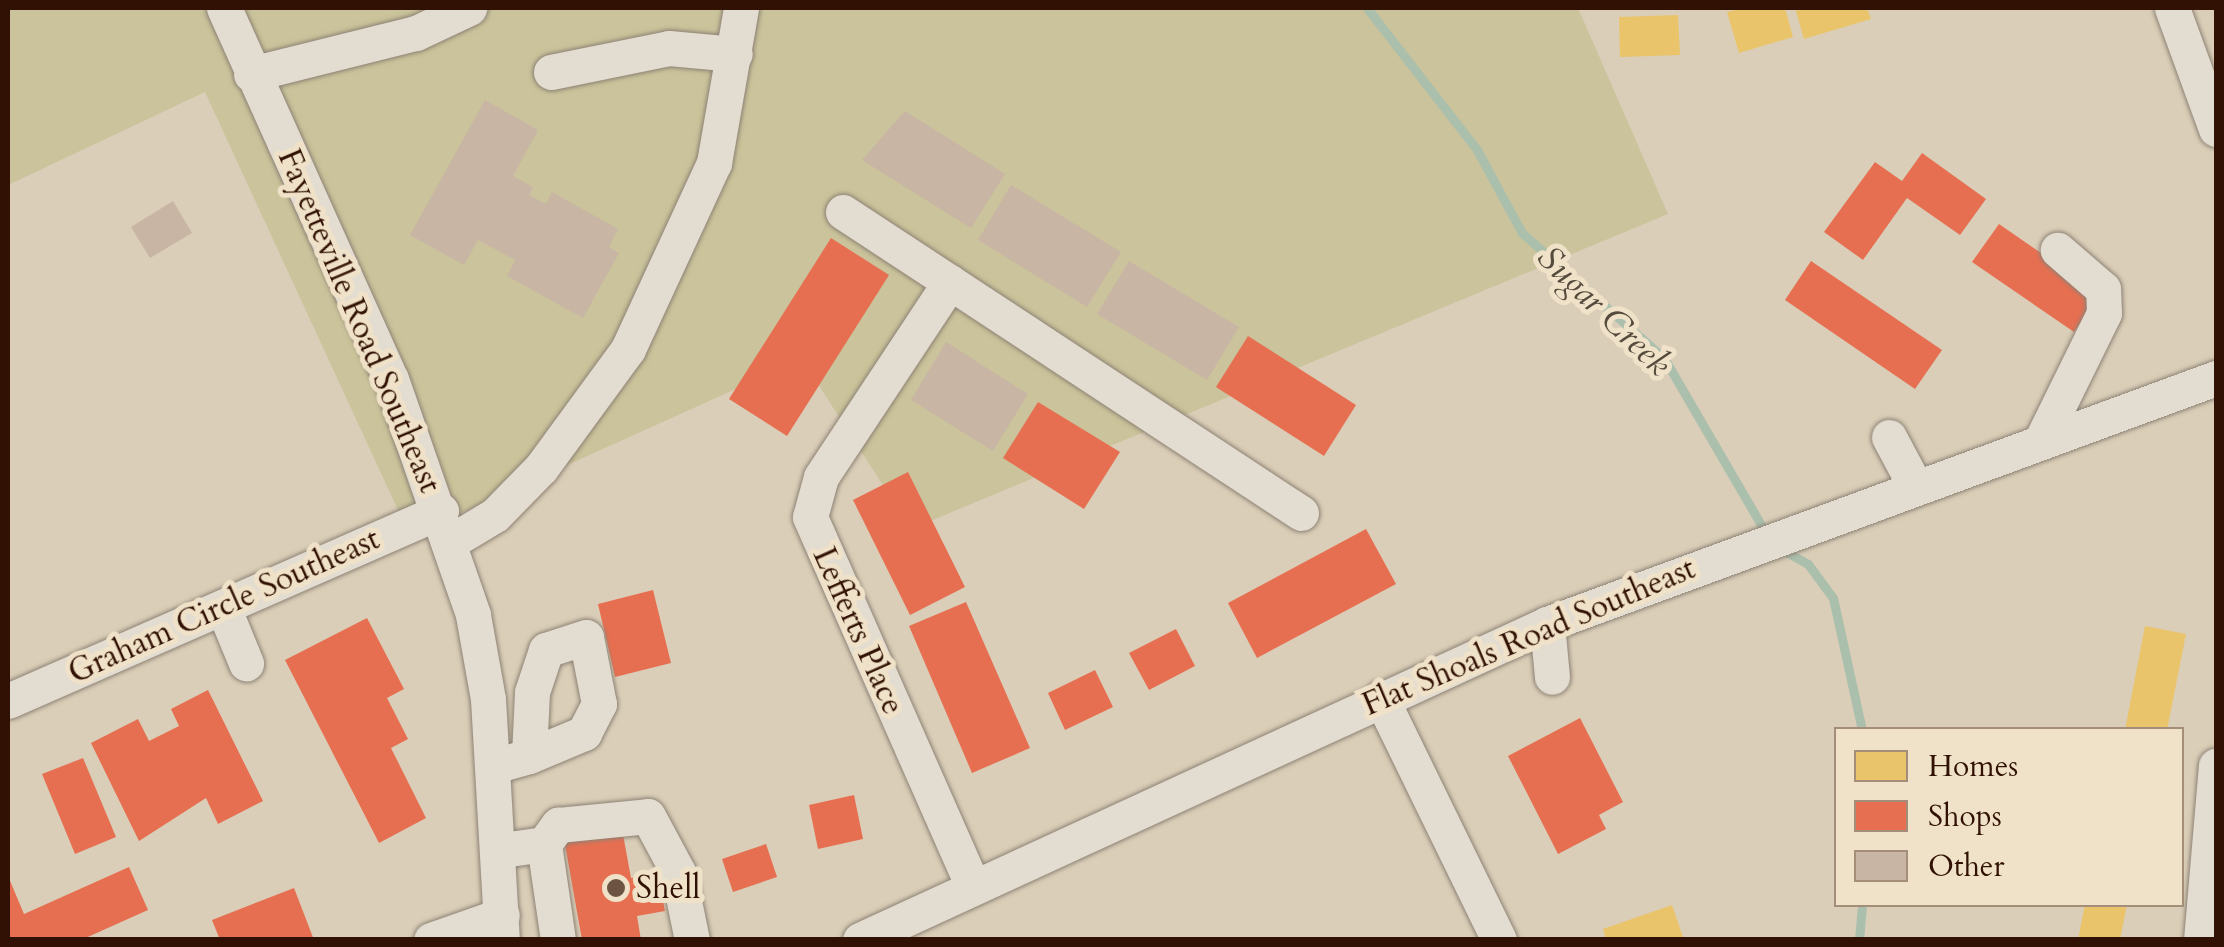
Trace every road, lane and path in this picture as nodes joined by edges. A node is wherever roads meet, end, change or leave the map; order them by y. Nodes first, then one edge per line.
1 (224, 8) edge
2 (468, 8) edge
3 (741, 8) edge
4 (2172, 8) edge
5 (735, 54) junction
6 (551, 72) dead end
7 (251, 74) junction
8 (2216, 129) edge
9 (843, 212) dead end
10 (2058, 250) dead end
11 (950, 282) junction
12 (2216, 378) edge
13 (1889, 438) dead end
14 (2041, 441) junction
15 (1915, 486) junction
16 (1300, 512) dead end
17 (446, 527) junction
18 (222, 607) junction
19 (1547, 624) junction
20 (246, 663) dead end
21 (1552, 677) dead end
22 (1382, 698) junction
23 (8, 702) edge
24 (529, 756) dead end
25 (494, 766) junction
26 (2216, 766) edge
27 (544, 844) junction
28 (502, 850) junction
29 (972, 887) junction
30 (502, 927) edge
31 (431, 940) edge
32 (558, 940) edge
33 (692, 940) edge
34 (860, 940) edge
35 (1499, 940) edge
36 (2201, 940) edge

1 - 7 street, Fayetteville Road Southeast
2 - 7 street
3 - 5 street, Graham Circle Southeast
4 - 8 street
5 - 6 street
5 - 17 street, Graham Circle Southeast
7 - 17 street, Fayetteville Road Southeast
9 - 11 street
10 - 14 street
11 - 16 street
11 - 29 street, Lefferts Place
12 - 14 street, Flat Shoals Road Southeast
13 - 15 street
14 - 15 street, Flat Shoals Road Southeast
15 - 19 street, Flat Shoals Road Southeast
17 - 18 street, Graham Circle Southeast
17 - 25 street, Fayetteville Road Southeast
18 - 20 street
18 - 23 street, Graham Circle Southeast
19 - 21 street
19 - 22 street, Flat Shoals Road Southeast
22 - 29 street, Flat Shoals Road Southeast
22 - 35 street
24 - 25 street
25 - 28 street, Fayetteville Road Southeast
26 - 36 street
27 - 28 street
27 - 32 street
27 - 33 street
28 - 30 street, Fayetteville Road Southeast
29 - 34 street, Flat Shoals Road Southeast
30 - 31 street

